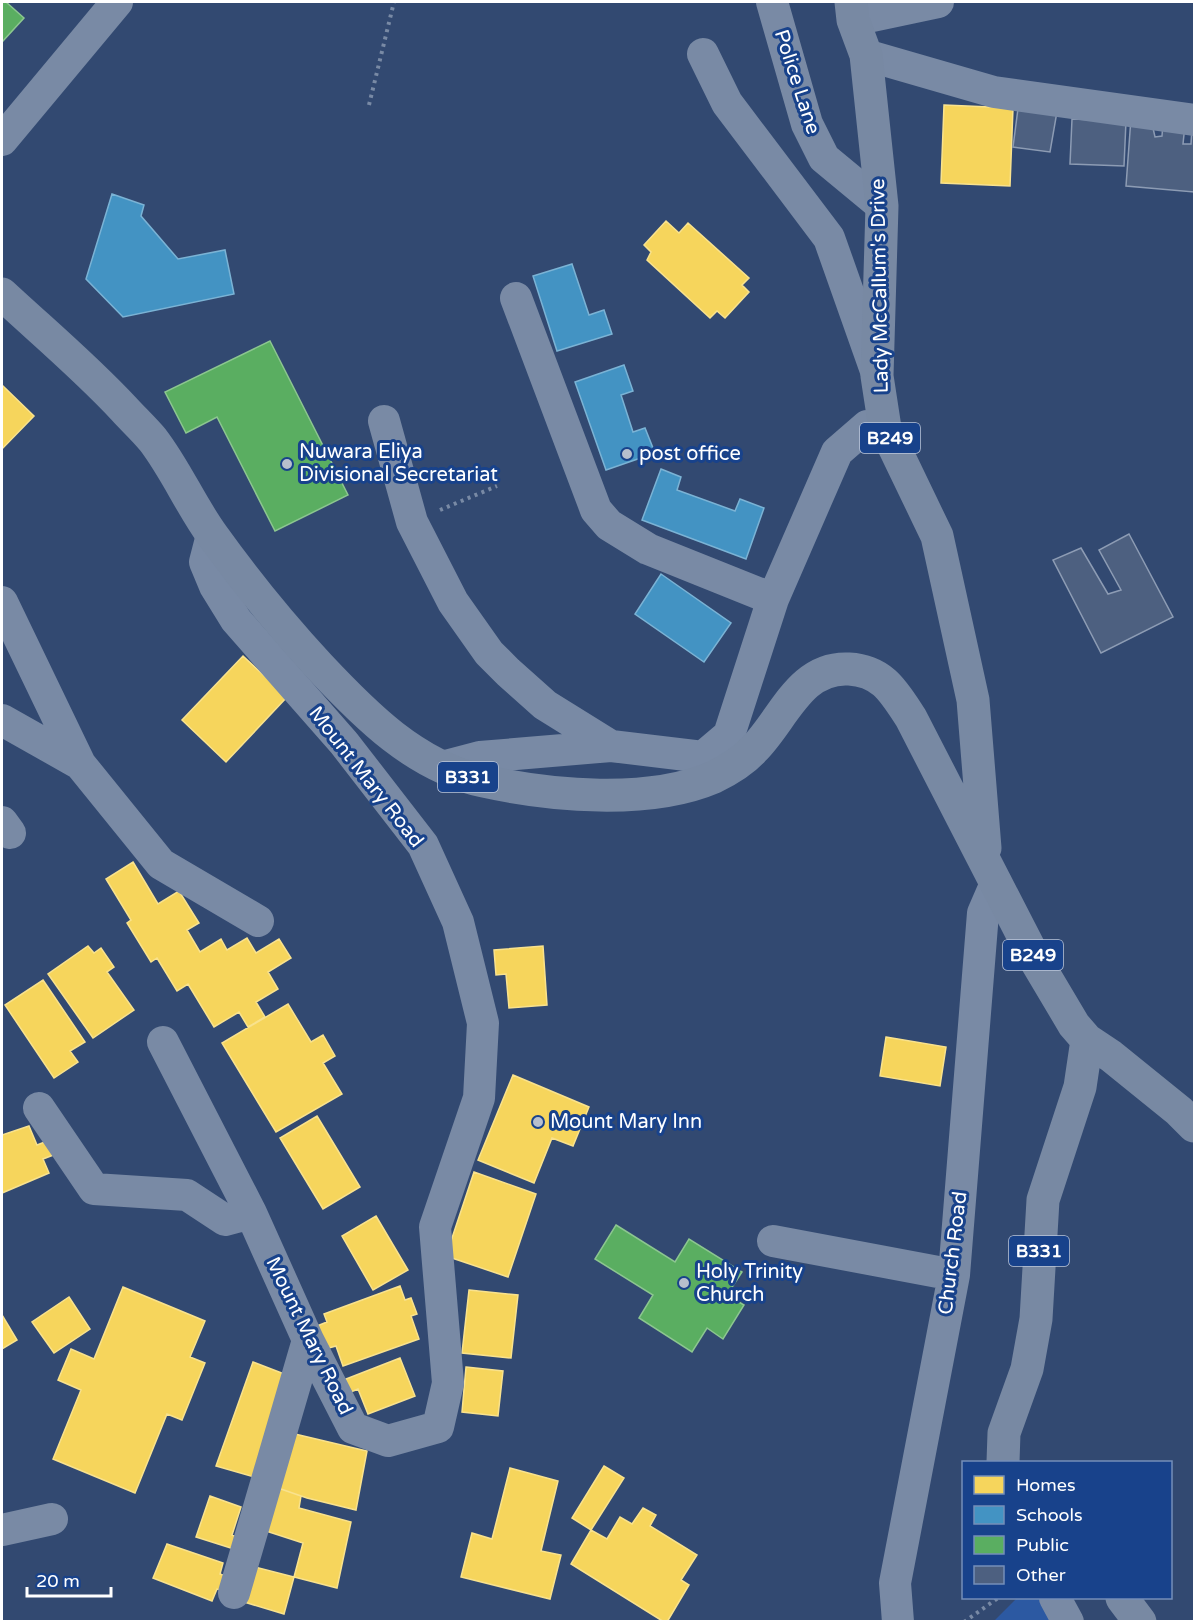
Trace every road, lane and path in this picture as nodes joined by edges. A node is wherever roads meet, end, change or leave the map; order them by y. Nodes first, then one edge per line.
1 (117, 2) edge
2 (394, 2) edge
3 (772, 2) edge
4 (938, 2) edge
5 (852, 11) edge
6 (703, 54) dead end
7 (866, 55) junction
8 (369, 105) dead end
9 (1194, 120) edge
10 (2, 140) edge
11 (882, 206) junction
12 (2, 294) edge
13 (516, 298) dead end
14 (877, 376) junction
15 (384, 421) dead end
16 (885, 428) junction
17 (497, 486) dead end
18 (412, 522) junction
19 (212, 535) junction
20 (773, 599) junction
21 (2, 602) edge
22 (2, 720) edge
23 (612, 746) junction
24 (80, 764) junction
25 (442, 767) junction
26 (991, 874) junction
27 (258, 921) dead end
28 (1087, 1040) junction
29 (163, 1042) dead end
30 (1136, 1077) junction
31 (39, 1108) dead end
32 (1072, 1108) junction
33 (1194, 1126) edge
34 (250, 1213) junction
35 (773, 1240) dead end
36 (954, 1275) junction
37 (308, 1340) junction
38 (1003, 1461) edge
39 (52, 1519) dead end
40 (2, 1530) edge
41 (234, 1593) dead end
42 (997, 1599) edge
43 (1056, 1599) edge
44 (1123, 1599) edge
45 (898, 1622) edge
46 (964, 1622) edge
47 (1068, 1622) edge
48 (1140, 1622) edge

1 - 10 street
2 - 8 path
3 - 11 street, Police Lane
4 - 5 street
5 - 7 main road, Lady McCallum's Drive / B249
6 - 14 street
7 - 9 street
7 - 11 main road, Lady McCallum's Drive / B249
11 - 14 main road, Lady McCallum's Drive / B249
12 - 19 main road, B331
13 - 20 street
14 - 16 main road, Lady McCallum's Drive / B249
15 - 18 street
16 - 20 street
16 - 26 main road, Lady McCallum's Drive / B249
17 - 18 path
18 - 23 street
19 - 25 main road, B331
19 - 37 street, Mount Mary Road
20 - 23 street
21 - 24 street
22 - 24 street
23 - 25 street
24 - 27 street
25 - 26 main road, B331
26 - 28 main road, Lady McCallum's Drive / B249
26 - 36 street, Church Road
28 - 30 main road, Lady McCallum's Drive / B249
28 - 32 main road, B331
29 - 34 street, Mount Mary Road
30 - 32 main road
30 - 33 main road, Lady McCallum's Drive / B249
31 - 34 street
32 - 38 main road, B331
34 - 37 street, Mount Mary Road
35 - 36 street
36 - 45 street, Church Road
37 - 41 street
39 - 40 street
42 - 46 path
43 - 47 street
44 - 48 main road

